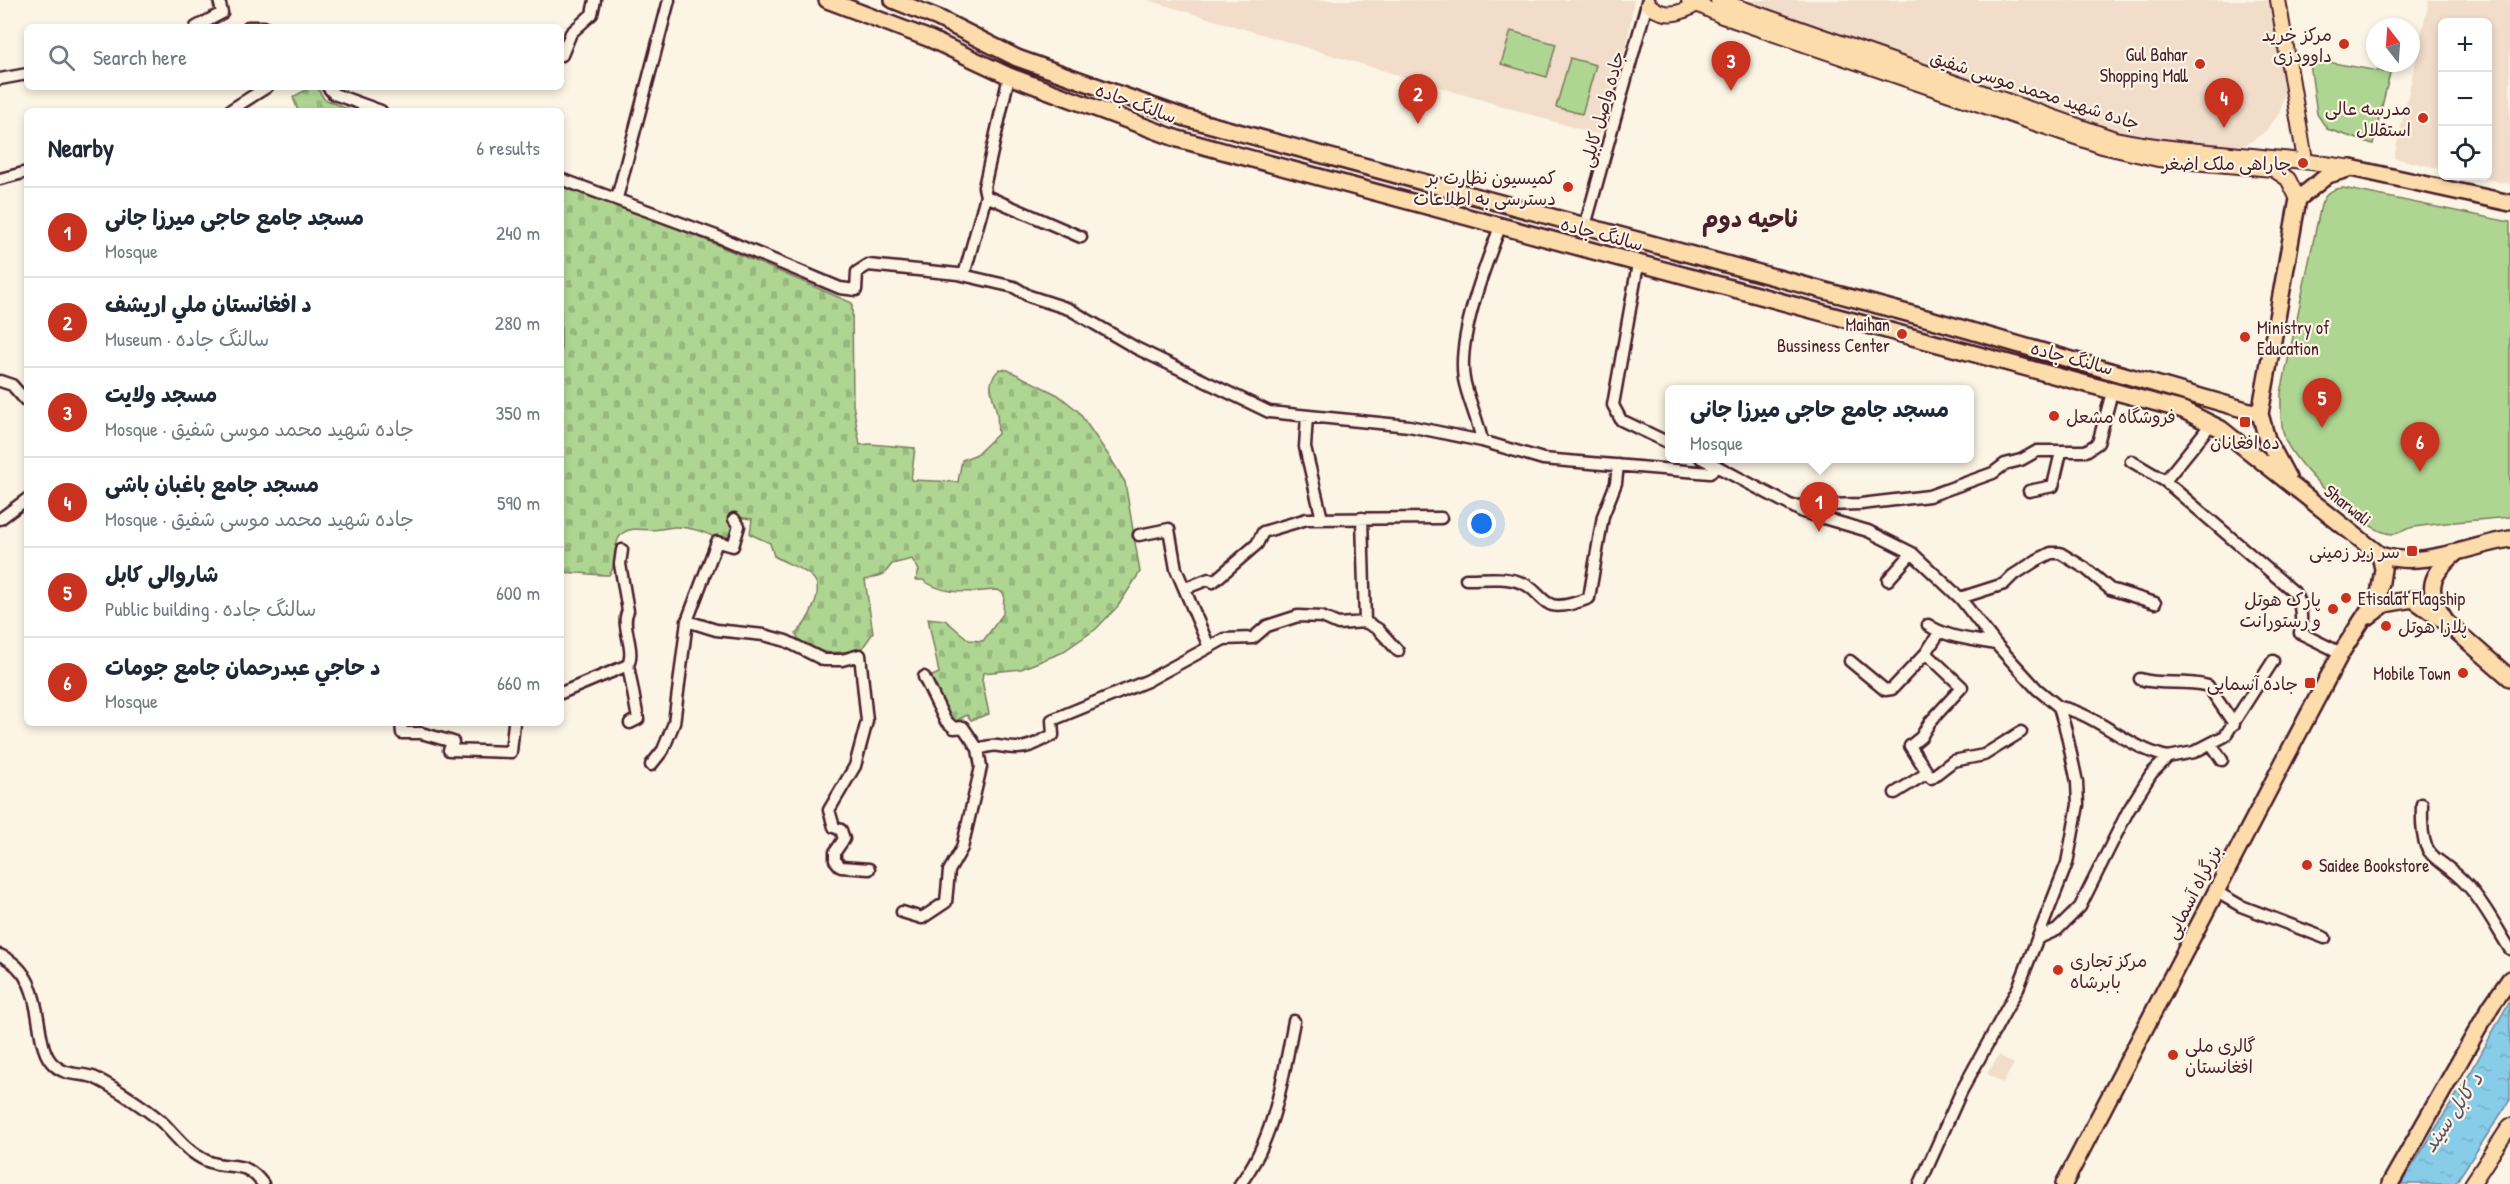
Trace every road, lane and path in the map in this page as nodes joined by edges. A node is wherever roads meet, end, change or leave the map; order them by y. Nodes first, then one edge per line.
1 (219, 0) edge
2 (595, 0) edge
3 (669, 0) edge
4 (827, 0) edge
5 (893, 0) edge
6 (1718, 0) edge
7 (2278, 0) edge
8 (1648, 2) edge
9 (1692, 3) edge
10 (202, 24) edge
11 (564, 50) edge
12 (24, 75) edge
13 (1009, 76) junction
14 (0, 79) edge
15 (264, 90) edge
16 (331, 90) edge
17 (244, 107) edge
18 (373, 108) edge
19 (1339, 159) junction
20 (2305, 160) junction
21 (2352, 168) junction
22 (24, 174) edge
23 (0, 179) edge
24 (564, 180) edge
25 (1333, 182) junction
26 (986, 196) junction
27 (617, 198) junction
28 (2298, 200) junction
29 (2510, 202) edge
30 (1585, 226) junction
31 (1500, 227) junction
32 (1081, 237) dead end
33 (1638, 264) junction
34 (958, 274) junction
35 (0, 381) edge
36 (2113, 389) junction
37 (24, 399) edge
38 (2260, 414) junction
39 (1307, 416) junction
40 (2212, 423) junction
41 (1482, 441) junction
42 (1665, 441) edge
43 (2061, 452) junction
44 (2131, 460) dead end
45 (1711, 463) edge
46 (1618, 465) junction
47 (1718, 466) junction
48 (2165, 480) junction
49 (2292, 486) junction
50 (2029, 491) dead end
51 (24, 501) edge
52 (1791, 506) junction
53 (1362, 518) junction
54 (1441, 518) dead end
55 (0, 519) edge
56 (734, 519) dead end
57 (1322, 519) junction
58 (1139, 535) dead end
59 (2510, 539) edge
60 (622, 550) dead end
61 (2458, 551) junction
62 (1912, 553) junction
63 (2380, 555) junction
64 (1466, 579) dead end
65 (1888, 580) dead end
66 (1186, 588) junction
67 (1960, 598) junction
68 (2155, 603) dead end
69 (687, 621) junction
70 (2363, 621) junction
71 (1365, 622) junction
72 (2447, 623) junction
73 (1928, 625) dead end
74 (1939, 633) junction
75 (1996, 644) junction
76 (1209, 647) junction
77 (1398, 651) dead end
78 (1926, 653) junction
79 (2341, 653) junction
80 (1850, 661) dead end
81 (2273, 661) dead end
82 (628, 665) junction
83 (924, 677) dead end
84 (2510, 678) edge
85 (2140, 679) dead end
86 (564, 692) edge
87 (2059, 707) junction
88 (630, 723) dead end
89 (2234, 724) junction
90 (401, 726) edge
91 (514, 726) edge
92 (2021, 732) dead end
93 (2212, 745) junction
94 (978, 749) junction
95 (2168, 757) junction
96 (2222, 760) dead end
97 (651, 765) dead end
98 (1927, 773) junction
99 (1895, 793) dead end
100 (2422, 804) dead end
101 (869, 869) dead end
102 (2215, 891) junction
103 (902, 912) dead end
104 (2039, 938) junction
105 (2325, 938) dead end
106 (2510, 949) edge
107 (0, 955) edge
108 (2510, 979) edge
109 (1294, 1021) dead end
110 (2510, 1126) edge
111 (2068, 1181) edge
112 (262, 1184) edge
113 (1240, 1184) edge
114 (1920, 1184) edge
115 (2390, 1184) edge
116 (2472, 1184) edge

1 - 10 street
2 - 11 street
3 - 27 street
4 - 13 highway, سالنگ جاده
5 - 19 highway, سالنگ جاده
6 - 20 main road, جاده شهید محمد موسی شفیق
7 - 20 main road
8 - 9 main road
8 - 30 street, جاده واصل کابلی
9 - 28 main road, جاده شهید محمد موسی شفیق
12 - 14 street
13 - 25 highway, سالنگ جاده
13 - 26 street
15 - 17 street
16 - 18 street
19 - 25 highway
19 - 30 highway, سالنگ جاده
20 - 21 main road, جاده شهید محمد موسی شفیق
21 - 28 highway
21 - 29 highway
22 - 23 street
24 - 27 street
25 - 31 highway, سالنگ جاده
26 - 32 street
26 - 34 street
27 - 34 street
28 - 38 highway
30 - 38 highway, سالنگ جاده
31 - 33 highway, سالنگ جاده
31 - 41 street
33 - 36 highway, سالنگ جاده
33 - 42 street
34 - 39 street
35 - 37 street
36 - 40 highway, سالنگ جاده
36 - 43 street
38 - 49 highway
39 - 41 street
39 - 57 street
40 - 48 street
40 - 49 highway, سالنگ جاده
41 - 46 street
43 - 50 street
43 - 52 street
44 - 48 street
45 - 47 street
46 - 47 street
46 - 64 street
47 - 52 street
48 - 79 street
49 - 63 highway, Sharwali
51 - 55 street
52 - 62 street
53 - 54 street
53 - 57 street
53 - 71 street
56 - 69 street
57 - 66 street
58 - 66 street
59 - 61 highway
60 - 82 street
61 - 63 highway
61 - 72 highway
62 - 65 street
62 - 67 street
63 - 70 highway
66 - 76 street
67 - 68 street
67 - 75 street
69 - 97 street
69 - 101 street
70 - 72 highway
70 - 79 highway, بزرگراه آسمایی
71 - 76 street
71 - 77 street
72 - 84 highway
73 - 74 street
74 - 75 street
74 - 78 street
75 - 87 street
76 - 94 street
78 - 80 street
78 - 98 street
79 - 102 highway, بزرگراه آسمایی
81 - 89 street
82 - 86 street
82 - 88 street
83 - 94 street
85 - 89 street
87 - 95 street
87 - 104 street
89 - 93 street
90 - 91 street
92 - 98 street
93 - 95 street
93 - 96 street
94 - 103 street
95 - 104 street
98 - 99 street
100 - 106 street
102 - 105 street
102 - 111 highway, بزرگراه آسمایی
104 - 114 street
107 - 112 street
108 - 115 highway
109 - 113 street
110 - 116 main road

